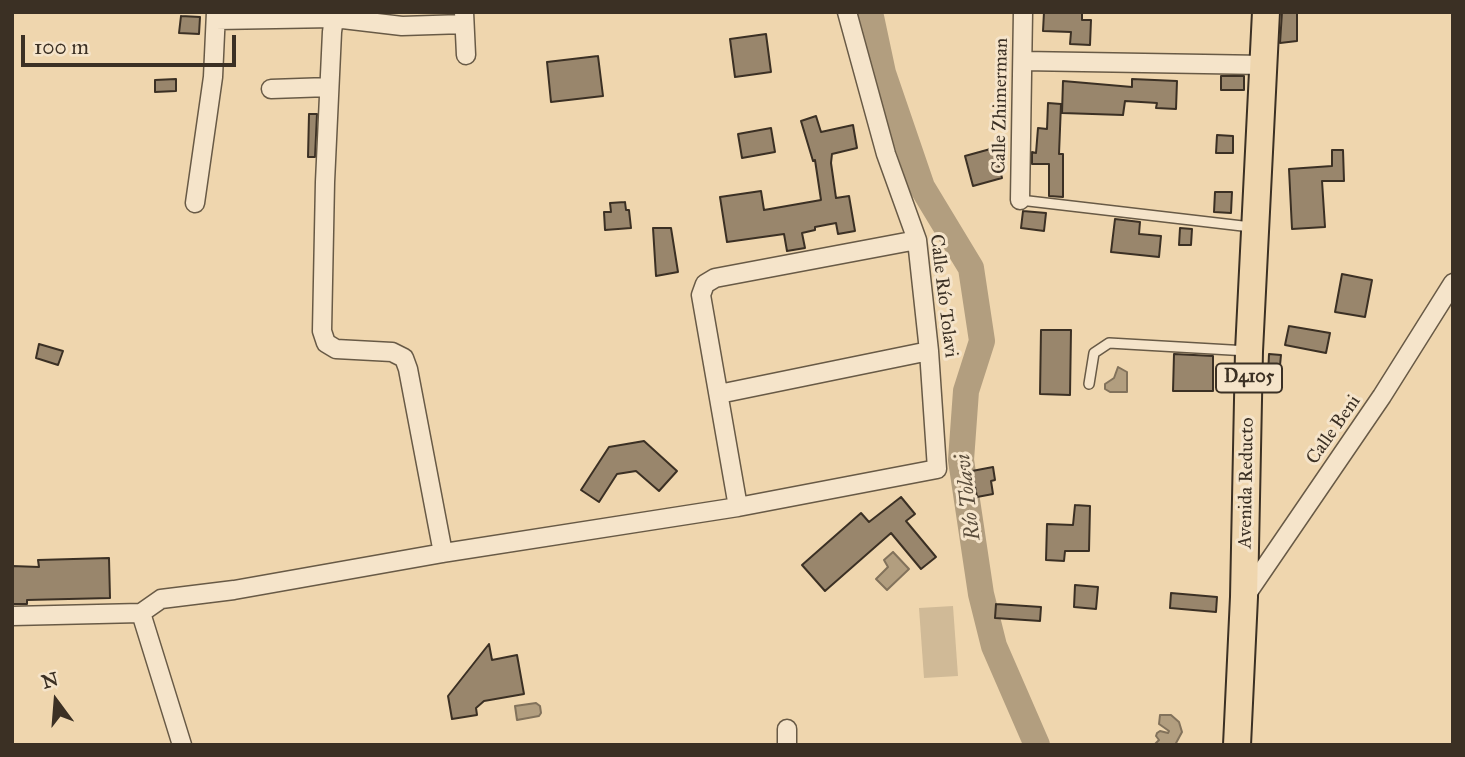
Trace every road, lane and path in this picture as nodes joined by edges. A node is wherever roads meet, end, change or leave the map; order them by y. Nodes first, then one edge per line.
1 (847, 12) edge
2 (1023, 12) edge
3 (1266, 12) edge
4 (216, 16) edge
5 (334, 18) junction
6 (464, 18) edge
7 (466, 55) dead end
8 (1023, 61) junction
9 (1264, 65) junction
10 (329, 88) junction
11 (271, 89) dead end
12 (1020, 200) joint
13 (195, 203) dead end
14 (1256, 227) junction
15 (917, 240) junction
16 (1453, 283) edge
17 (929, 351) junction
18 (1249, 351) junction
19 (1089, 384) dead end
20 (719, 394) junction
21 (738, 507) junction
22 (443, 553) junction
23 (1244, 597) junction
24 (141, 613) junction
25 (12, 616) edge
26 (182, 745) edge
27 (1237, 745) edge

1 - 15 street, Calle Río Tolavi
2 - 8 street, Calle Zhimerman
3 - 9 main road, Avenida Reducto / D4105
4 - 5 street
4 - 13 street
5 - 6 street
5 - 10 street
6 - 7 street
8 - 9 street
8 - 12 street, Calle Zhimerman
9 - 14 main road, Avenida Reducto / D4105
10 - 11 street
10 - 22 street
12 - 14 lane
14 - 18 main road, Avenida Reducto / D4105
15 - 17 street, Calle Río Tolavi
15 - 20 street
16 - 23 street, Calle Beni
17 - 20 street
17 - 21 street, Calle Río Tolavi
18 - 19 lane
18 - 23 main road, Avenida Reducto / D4105
20 - 21 street
21 - 22 street
22 - 24 street
23 - 27 main road, Avenida Reducto / D4105
24 - 25 street
24 - 26 street

